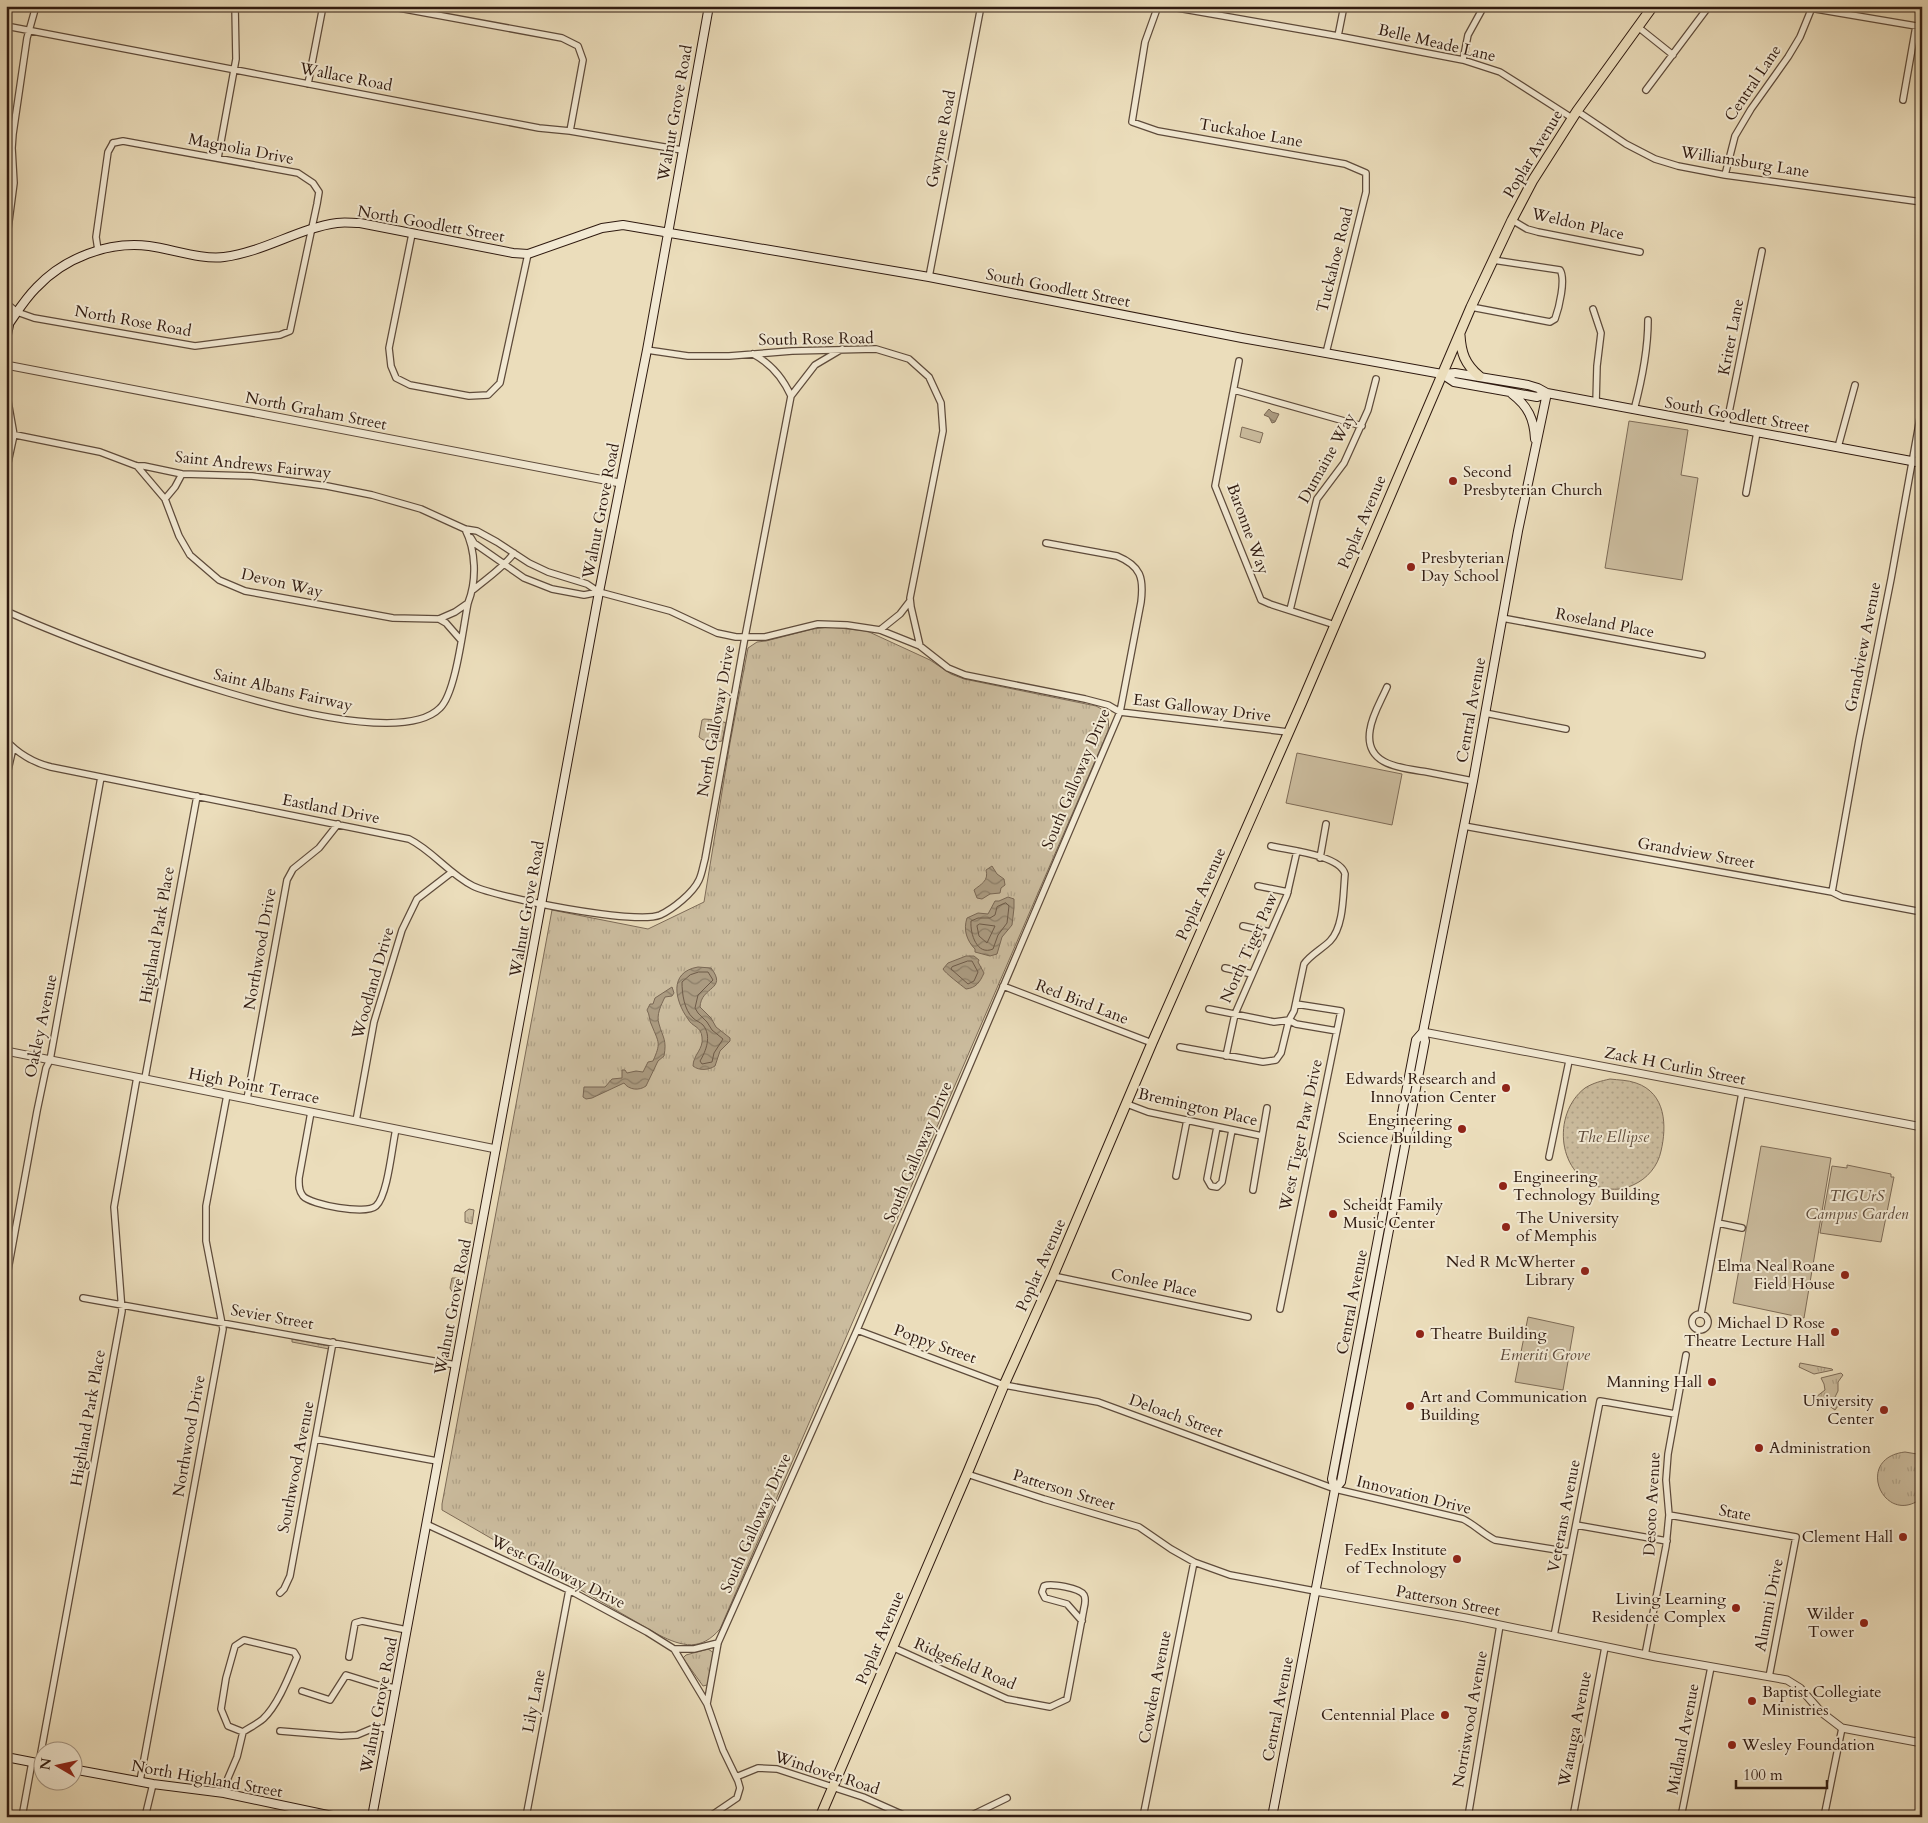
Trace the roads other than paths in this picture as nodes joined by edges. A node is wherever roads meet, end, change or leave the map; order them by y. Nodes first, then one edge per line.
1 (36, 6) edge
2 (235, 6) edge
3 (323, 6) edge
4 (388, 6) edge
5 (709, 6) edge
6 (981, 6) edge
7 (1158, 6) edge
8 (1166, 6) edge
9 (1344, 6) edge
10 (1484, 6) edge
11 (1653, 6) edge
12 (1709, 6) edge
13 (1798, 6) edge
14 (1811, 10) junction
15 (6, 26) edge
16 (1919, 26) edge
17 (1638, 27) junction
18 (29, 31) junction
19 (1338, 36) junction
20 (1673, 55) junction
21 (1463, 60) junction
22 (235, 70) junction
23 (308, 84) junction
24 (1646, 90) dead end
25 (1903, 100) dead end
26 (1574, 115) junction
27 (570, 131) junction
28 (109, 137) dead end
29 (113, 143) junction
30 (682, 150) junction
31 (218, 158) junction
32 (1366, 173) joint
33 (1725, 175) junction
34 (1922, 202) edge
35 (1512, 220) junction
36 (312, 229) junction
37 (668, 232) junction
38 (412, 234) junction
39 (6, 244) edge
40 (98, 250) junction
41 (1762, 251) dead end
42 (1640, 252) dead end
43 (528, 254) junction
44 (1493, 260) junction
45 (929, 277) junction
46 (6, 303) edge
47 (1471, 307) junction
48 (1593, 309) dead end
49 (17, 312) junction
50 (1648, 320) dead end
51 (8, 325) edge
52 (1460, 332) junction
53 (6, 340) edge
54 (842, 349) junction
55 (647, 350) junction
56 (1326, 353) junction
57 (752, 354) junction
58 (1238, 361) dead end
59 (6, 365) edge
60 (1442, 374) junction
61 (1478, 376) junction
62 (1376, 379) dead end
63 (1855, 385) dead end
64 (6, 390) edge
65 (1234, 390) junction
66 (1511, 393) junction
67 (1547, 393) junction
68 (791, 396) junction
69 (1596, 402) junction
70 (1922, 407) edge
71 (1634, 410) junction
72 (1362, 426) junction
73 (1726, 427) junction
74 (1756, 432) junction
75 (6, 433) edge
76 (14, 435) junction
77 (1838, 447) junction
78 (1536, 453) junction
79 (1912, 462) junction
80 (1922, 463) edge
81 (137, 466) junction
82 (6, 472) edge
83 (182, 474) junction
84 (620, 483) junction
85 (1746, 493) dead end
86 (166, 499) junction
87 (465, 529) junction
88 (1046, 543) dead end
89 (514, 553) junction
90 (506, 564) junction
91 (473, 590) junction
92 (599, 592) junction
93 (910, 602) junction
94 (468, 603) junction
95 (1290, 610) junction
96 (6, 612) edge
97 (1502, 618) junction
98 (439, 619) junction
99 (1334, 625) junction
100 (880, 630) junction
101 (745, 637) junction
102 (460, 639) junction
103 (920, 646) junction
104 (1702, 655) dead end
105 (1387, 687) dead end
106 (1120, 712) junction
107 (1485, 713) junction
108 (1566, 729) dead end
109 (1288, 732) junction
110 (6, 740) edge
111 (10, 748) edge
112 (101, 777) junction
113 (6, 779) edge
114 (1473, 781) junction
115 (196, 796) junction
116 (338, 824) junction
117 (1326, 824) dead end
118 (1464, 826) junction
119 (1271, 846) dead end
120 (1297, 851) junction
121 (1320, 858) junction
122 (452, 872) junction
123 (1258, 886) dead end
124 (1288, 892) junction
125 (1832, 892) junction
126 (542, 903) junction
127 (1922, 912) edge
128 (1243, 926) dead end
129 (1270, 932) junction
130 (1225, 968) dead end
131 (1252, 974) junction
132 (1004, 986) junction
133 (1296, 1004) junction
134 (1209, 1009) dead end
135 (1235, 1014) junction
136 (1289, 1020) junction
137 (1336, 1031) junction
138 (1422, 1032) junction
139 (1152, 1043) junction
140 (1180, 1047) dead end
141 (6, 1051) edge
142 (1226, 1056) junction
143 (50, 1060) junction
144 (1569, 1060) junction
145 (137, 1077) junction
146 (145, 1078) junction
147 (1742, 1093) junction
148 (226, 1095) junction
149 (247, 1099) junction
150 (1127, 1104) junction
151 (1267, 1108) dead end
152 (310, 1112) junction
153 (1187, 1120) junction
154 (356, 1121) junction
155 (1217, 1127) junction
156 (1922, 1127) edge
157 (396, 1128) junction
158 (1232, 1130) junction
159 (1262, 1136) junction
160 (496, 1149) junction
161 (1549, 1157) dead end
162 (1176, 1176) dead end
163 (1253, 1190) dead end
164 (1718, 1223) junction
165 (1742, 1228) dead end
166 (1053, 1276) junction
167 (6, 1281) edge
168 (83, 1298) dead end
169 (122, 1304) junction
170 (1280, 1309) dead end
171 (1702, 1314) dead end
172 (1248, 1317) dead end
173 (222, 1322) junction
174 (857, 1330) junction
175 (333, 1342) junction
176 (1686, 1355) dead end
177 (456, 1365) junction
178 (1004, 1384) junction
179 (1675, 1414) junction
180 (316, 1439) junction
181 (437, 1461) junction
182 (967, 1474) junction
183 (1335, 1489) junction
184 (1669, 1515) junction
185 (426, 1524) junction
186 (1576, 1525) junction
187 (1796, 1537) joint
188 (1667, 1541) junction
189 (1570, 1552) junction
190 (1194, 1562) junction
191 (570, 1590) junction
192 (1315, 1591) junction
193 (280, 1593) dead end
194 (1082, 1621) junction
195 (1500, 1625) junction
196 (407, 1630) junction
197 (1554, 1636) junction
198 (718, 1643) junction
199 (892, 1647) junction
200 (1605, 1647) junction
201 (674, 1649) junction
202 (1646, 1655) junction
203 (349, 1657) dead end
204 (1711, 1667) junction
205 (1769, 1677) junction
206 (396, 1688) junction
207 (302, 1691) dead end
208 (707, 1704) junction
209 (1842, 1728) junction
210 (388, 1729) junction
211 (243, 1732) junction
212 (280, 1732) dead end
213 (42, 1740) edge
214 (1922, 1743) edge
215 (6, 1757) edge
216 (32, 1762) edge
217 (82, 1771) edge
218 (736, 1776) junction
219 (140, 1781) junction
220 (32, 1783) edge
221 (153, 1784) junction
222 (833, 1787) junction
223 (224, 1793) junction
224 (1007, 1798) dead end
225 (22, 1817) edge
226 (146, 1817) edge
227 (337, 1817) edge
228 (372, 1817) edge
229 (526, 1817) edge
230 (709, 1817) edge
231 (820, 1817) edge
232 (908, 1817) edge
233 (968, 1817) edge
234 (1143, 1817) edge
235 (1272, 1817) edge
236 (1468, 1817) edge
237 (1573, 1817) edge
238 (1681, 1817) edge
239 (1824, 1817) edge

1 - 18 street
2 - 22 street
3 - 23 street
4 - 27 street
5 - 30 main road, Walnut Grove Road
6 - 45 street, Gwynne Road
7 - 32 street, Tuckahoe Lane
8 - 19 street, Belle Meade Lane
9 - 19 street
10 - 21 street
11 - 17 main road, Poplar Avenue
12 - 20 street
13 - 14 street
14 - 16 street
14 - 33 street, Central Lane
15 - 18 street, Wallace Road
16 - 25 street
17 - 20 street
17 - 26 main road, Poplar Avenue
18 - 22 street, Wallace Road
18 - 39 street
19 - 21 street, Belle Meade Lane
20 - 24 street
21 - 26 street, Belle Meade Lane
22 - 23 street, Wallace Road
22 - 31 street
23 - 27 street, Wallace Road
26 - 33 street, Williamsburg Lane
26 - 35 main road, Poplar Avenue
27 - 30 street, Wallace Road
28 - 29 street
29 - 31 street, Magnolia Drive
29 - 40 street
30 - 37 main road, Walnut Grove Road
31 - 36 street, Magnolia Drive
32 - 56 street, Tuckahoe Road
33 - 34 street, Williamsburg Lane
35 - 42 street, Weldon Place
35 - 44 main road, Poplar Avenue
36 - 38 main road, North Goodlett Street
36 - 40 main road, North Goodlett Street
36 - 49 street, North Rose Road
37 - 43 main road, North Goodlett Street
37 - 45 main road, South Goodlett Street
37 - 55 main road, Walnut Grove Road
38 - 43 main road, North Goodlett Street
38 - 43 street
40 - 49 main road, North Goodlett Street
41 - 73 street, Kriter Lane
44 - 47 main road, Poplar Avenue
44 - 47 street
45 - 56 main road, South Goodlett Street
46 - 49 street
47 - 52 main road, Poplar Avenue
48 - 69 street
49 - 51 main road, North Goodlett Street
50 - 71 street
51 - 53 main road, North Goodlett Street
52 - 60 main road, Poplar Avenue
52 - 61 main road
54 - 57 street, South Rose Road
54 - 68 street, North Galloway Drive
54 - 93 street, South Rose Road
55 - 57 street, South Rose Road
55 - 84 main road, Walnut Grove Road
56 - 60 main road, South Goodlett Street
57 - 68 street
58 - 65 street, Baronne Way
59 - 84 street, North Graham Street
60 - 61 main road, South Goodlett Street
60 - 66 main road, South Goodlett Street
60 - 99 main road, Poplar Avenue
61 - 67 main road, South Goodlett Street
62 - 72 street, Dumaine Way
63 - 77 street
64 - 76 street
65 - 72 street
65 - 95 street, Baronne Way
66 - 67 main road, South Goodlett Street
66 - 78 main road
67 - 69 main road, South Goodlett Street
67 - 78 main road, Central Avenue
68 - 101 street, North Galloway Drive
69 - 71 main road, South Goodlett Street
70 - 79 street, Grandview Avenue
71 - 73 main road, South Goodlett Street
72 - 95 street, Dumaine Way
73 - 74 main road, South Goodlett Street
74 - 77 main road, South Goodlett Street
74 - 85 street
75 - 76 street, Saint Andrews Fairway
76 - 81 street, Saint Andrews Fairway
76 - 82 street
77 - 79 main road, South Goodlett Street
78 - 97 main road, Central Avenue
79 - 80 main road, South Goodlett Street
79 - 125 street, Grandview Avenue
81 - 83 street, Saint Andrews Fairway
81 - 86 street, Devon Way
83 - 86 street
83 - 87 street, Saint Andrews Fairway
84 - 92 main road, Walnut Grove Road
86 - 98 street, Devon Way
87 - 89 street, Saint Andrews Fairway
87 - 90 street, Saint Andrews Fairway
87 - 91 street, Saint Albans Fairway
88 - 106 street, South Galloway Drive
89 - 90 street, Saint Albans Fairway
89 - 92 street, Saint Andrews Fairway
90 - 91 street, Saint Albans Fairway
90 - 92 street, Saint Andrews Fairway
91 - 94 street, Saint Albans Fairway
92 - 101 street, East Galloway Drive
92 - 126 main road, Walnut Grove Road
93 - 100 street
93 - 103 street, South Rose Road
94 - 98 street, Devon Way
94 - 102 street, Saint Albans Fairway
95 - 99 street, Baronne Way
96 - 102 street, Saint Albans Fairway
97 - 104 street, Roseland Place
97 - 107 main road, Central Avenue
98 - 102 street
99 - 109 main road, Poplar Avenue
100 - 101 street, East Galloway Drive
100 - 103 street, East Galloway Drive
101 - 126 street, North Galloway Drive
103 - 106 street, East Galloway Drive
105 - 114 street
106 - 109 street, East Galloway Drive
106 - 132 street, South Galloway Drive
107 - 108 street
107 - 114 main road, Central Avenue
109 - 139 main road, Poplar Avenue
110 - 111 street, Eastland Drive
111 - 112 street, Eastland Drive
111 - 113 street
112 - 115 street, Eastland Drive
112 - 143 street, Oakley Avenue
114 - 118 main road, Central Avenue
115 - 116 street, Eastland Drive
115 - 146 street, Highland Park Place
116 - 122 street, Eastland Drive
116 - 149 street, Northwood Drive
117 - 121 street
118 - 125 street, Grandview Street
118 - 138 main road, Central Avenue
119 - 120 street
120 - 121 street
120 - 124 street, North Tiger Paw
121 - 133 street
122 - 126 street, Eastland Drive
122 - 154 street, Woodland Drive
123 - 124 street
124 - 129 street, North Tiger Paw
125 - 127 street, Grandview Street
126 - 160 main road, Walnut Grove Road
128 - 129 street
129 - 131 street, North Tiger Paw
130 - 131 street
131 - 135 street, North Tiger Paw
132 - 139 street, Red Bird Lane
132 - 174 street, South Galloway Drive
133 - 136 street
133 - 137 street, West Tiger Paw Drive
134 - 135 street
135 - 136 street
135 - 142 street, North Tiger Paw
136 - 137 street
136 - 142 street
137 - 170 street, West Tiger Paw Drive
138 - 144 street, Zack H Curlin Street
138 - 183 main road, Central Avenue
139 - 150 main road, Poplar Avenue
140 - 142 street
141 - 143 street, High Point Terrace
143 - 145 street, High Point Terrace
143 - 167 street, Oakley Avenue
144 - 147 street, Zack H Curlin Street
144 - 161 street
145 - 146 street, High Point Terrace
145 - 169 street, Highland Park Place
146 - 148 street, High Point Terrace
147 - 156 street, Zack H Curlin Street
147 - 164 street
148 - 149 street, High Point Terrace
148 - 173 street, Northwood Drive
149 - 152 street, High Point Terrace
150 - 153 street, Bremington Place
150 - 166 main road, Poplar Avenue
151 - 159 street
152 - 154 street, High Point Terrace
152 - 157 street
153 - 155 street, Bremington Place
153 - 162 street
154 - 157 street, High Point Terrace
155 - 158 street, Bremington Place
155 - 158 street
157 - 160 street, High Point Terrace
158 - 159 street, Bremington Place
159 - 163 street
160 - 177 main road, Walnut Grove Road
164 - 165 street
164 - 171 street
166 - 172 street, Conlee Place
166 - 178 main road, Poplar Avenue
168 - 169 street, Sevier Street
169 - 173 street, Sevier Street
169 - 213 street, Highland Park Place
173 - 175 street, Sevier Street
173 - 219 street, Northwood Drive
174 - 178 street, Poppy Street
174 - 198 street, South Galloway Drive
175 - 177 street, Sevier Street
175 - 180 street, Southwood Avenue
176 - 179 street, Desoto Avenue
177 - 181 main road, Walnut Grove Road
178 - 182 main road, Poplar Avenue
178 - 183 street, Deloach Street
179 - 184 street, Desoto Avenue
179 - 186 street, Veterans Avenue
180 - 181 street
180 - 193 street, Southwood Avenue
181 - 185 main road, Walnut Grove Road
182 - 190 street, Patterson Street
182 - 199 main road, Poplar Avenue
183 - 189 street, Innovation Drive
183 - 192 main road, Central Avenue
184 - 187 street, State
184 - 188 street, Desoto Avenue
185 - 191 street, West Galloway Drive
185 - 196 main road, Walnut Grove Road
186 - 188 street
186 - 189 street, Veterans Avenue
187 - 205 street, Alumni Drive
188 - 202 street, Desoto Avenue
189 - 197 street, Veterans Avenue
190 - 192 street, Patterson Street
190 - 234 street, Cowden Avenue
191 - 201 street, West Galloway Drive
191 - 229 street, Lily Lane
192 - 195 street, Patterson Street
192 - 235 main road, Central Avenue
194 - 194 street, Ridgefield Road
194 - 199 street, Ridgefield Road
195 - 197 street, Patterson Street
195 - 236 street, Norriswood Avenue
196 - 203 street
196 - 206 main road, Walnut Grove Road
197 - 200 street, Patterson Street
198 - 201 street
198 - 208 street, South Galloway Drive
199 - 222 main road, Poplar Avenue
200 - 202 street, Patterson Street
200 - 237 street, Watauga Avenue
201 - 208 street, West Galloway Drive
202 - 204 street, Patterson Street
204 - 205 street, Patterson Street
204 - 238 street, Midland Avenue
205 - 209 street, Patterson Street
206 - 207 street
206 - 210 main road, Walnut Grove Road
208 - 218 street, South Galloway Drive
209 - 214 street, Patterson Street
209 - 239 street
210 - 212 street
210 - 228 main road, Walnut Grove Road
211 - 211 street
211 - 223 street
215 - 216 main road
217 - 219 main road, North Highland Street
218 - 222 street, Windover Road
218 - 230 street, South Galloway Drive
219 - 221 main road, North Highland Street
220 - 225 street, Highland Park Place
221 - 223 main road, North Highland Street
221 - 226 street
222 - 231 main road, Poplar Avenue
222 - 232 street, Windover Road
223 - 227 main road, North Highland Street
224 - 233 street

